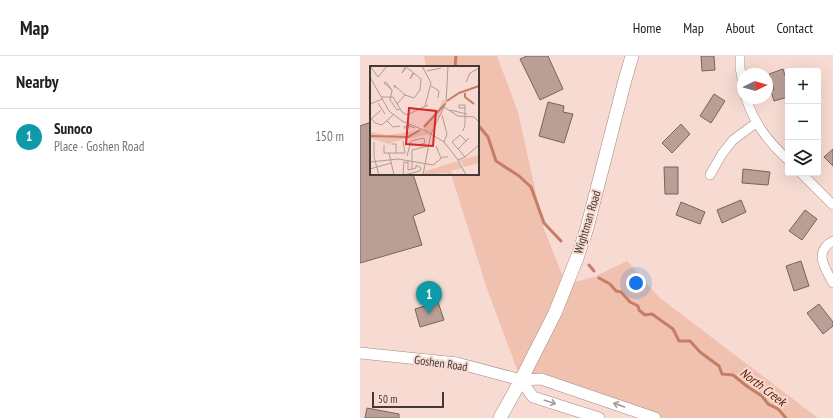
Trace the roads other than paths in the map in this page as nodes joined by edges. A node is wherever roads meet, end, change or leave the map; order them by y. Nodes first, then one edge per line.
1 (632, 56) edge
2 (740, 56) edge
3 (740, 68) edge
4 (748, 104) edge
5 (756, 123) junction
6 (785, 157) edge
7 (710, 175) dead end
8 (804, 176) edge
9 (833, 205) edge
10 (833, 241) edge
11 (833, 284) edge
12 (360, 353) edge
13 (521, 380) junction
14 (500, 418) edge
15 (599, 418) edge
16 (655, 418) edge

1 - 13 main road, Wightman Road
2 - 3 street
4 - 5 street
5 - 6 street
5 - 7 street
8 - 9 street
10 - 11 street
12 - 13 street, Goshen Road
13 - 14 main road, Wightman Road
13 -> 15 street
16 -> 13 street, Goshen Road

